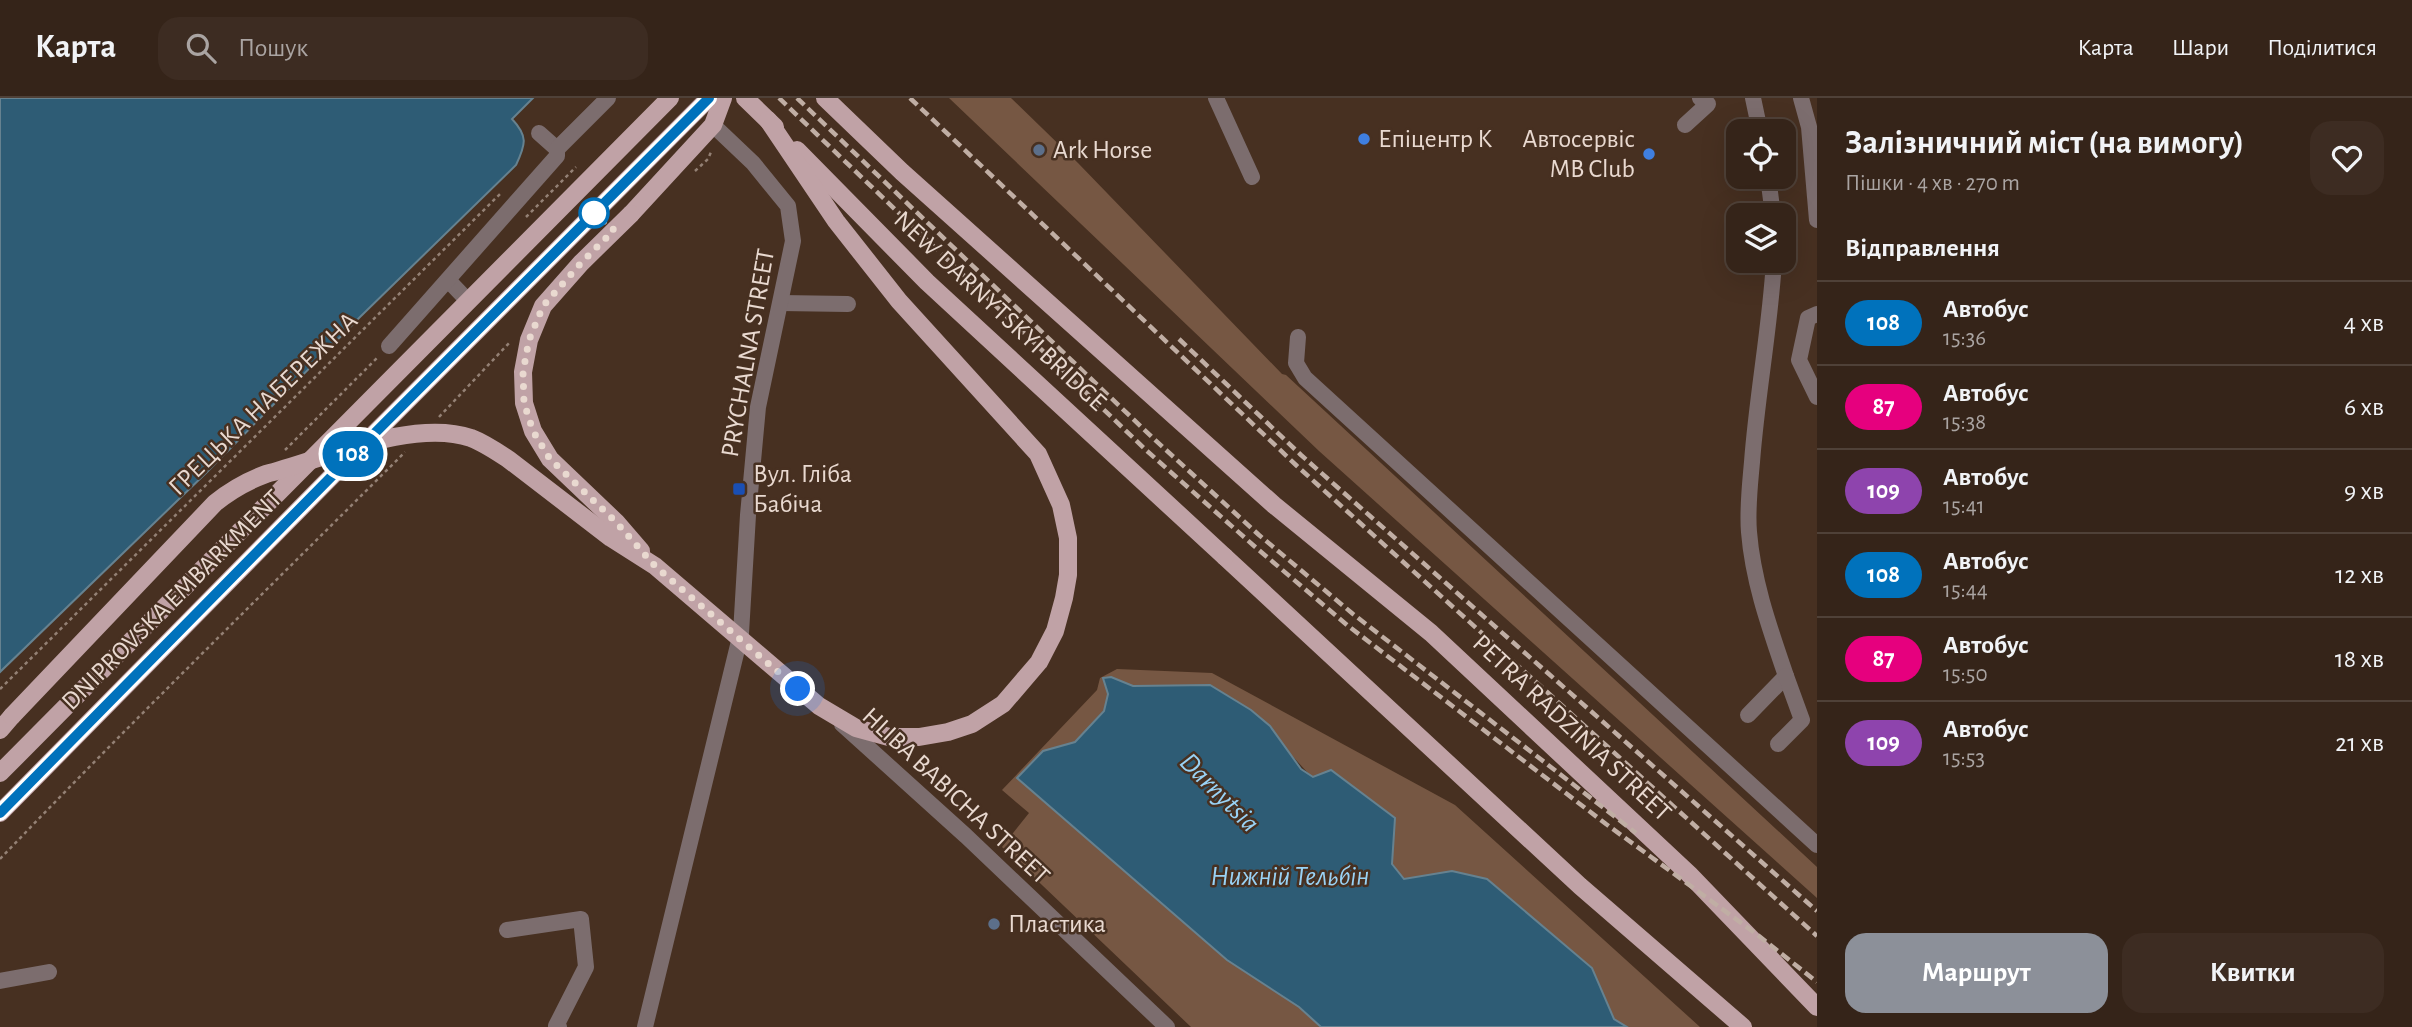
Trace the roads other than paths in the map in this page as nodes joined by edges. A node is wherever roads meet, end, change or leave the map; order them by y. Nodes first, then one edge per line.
1 (608, 98) edge
2 (670, 98) edge
3 (709, 98) edge
4 (723, 98) edge
5 (745, 98) edge
6 (825, 98) edge
7 (1216, 98) edge
8 (1700, 98) edge
9 (1753, 98) edge
10 (1801, 98) edge
11 (1757, 119) edge
12 (768, 120) junction
13 (713, 125) junction
14 (1685, 125) dead end
15 (539, 133) dead end
16 (557, 149) junction
17 (1252, 177) dead end
18 (1817, 220) edge
19 (1773, 273) edge
20 (448, 280) junction
21 (468, 301) junction
22 (781, 303) junction
23 (848, 304) dead end
24 (1817, 314) edge
25 (1298, 337) dead end
26 (389, 346) road end
27 (1817, 397) edge
28 (1274, 505) joint
29 (655, 566) junction
30 (741, 633) junction
31 (1786, 676) junction
32 (1748, 715) dead end
33 (0, 730) edge
34 (1778, 744) dead end
35 (0, 773) edge
36 (0, 813) edge
37 (1817, 845) edge
38 (507, 930) dead end
39 (49, 972) dead end
40 (0, 981) edge
41 (1817, 1007) edge
42 (559, 1027) edge
43 (645, 1027) edge
44 (1167, 1027) edge
45 (1743, 1027) edge

1 - 16 street
2 - 21 main road, DNIPROVSKA EMBARKMENT
3 - 36 main road, DNIPROVSKA EMBARKMENT
4 - 13 main road
5 - 12 main road, NEW DARNYTSKYI BRIDGE, bridge
6 - 28 main road, NEW DARNYTSKYI BRIDGE
7 - 17 street
8 - 14 street
9 - 11 street
10 - 18 street
12 - 29 main road, bridge
12 - 45 main road, NEW DARNYTSKYI BRIDGE, bridge
13 - 22 street, PRYCHALNA STREET
13 - 29 main road, bridge
15 - 16 street
16 - 20 street
19 - 31 street
20 - 21 street
20 - 26 street
21 - 35 main road, DNIPROVSKA EMBARKMENT
22 - 23 street
22 - 30 street, PRYCHALNA STREET
24 - 27 street
25 - 37 street
28 - 41 main road, PETRA RADZINIA STREET
29 - 33 main road, bridge
30 - 43 street, PRYCHALNA STREET
30 - 44 street, HLIBA BABICHA STREET
31 - 32 street
31 - 34 street
38 - 42 street
39 - 40 street

